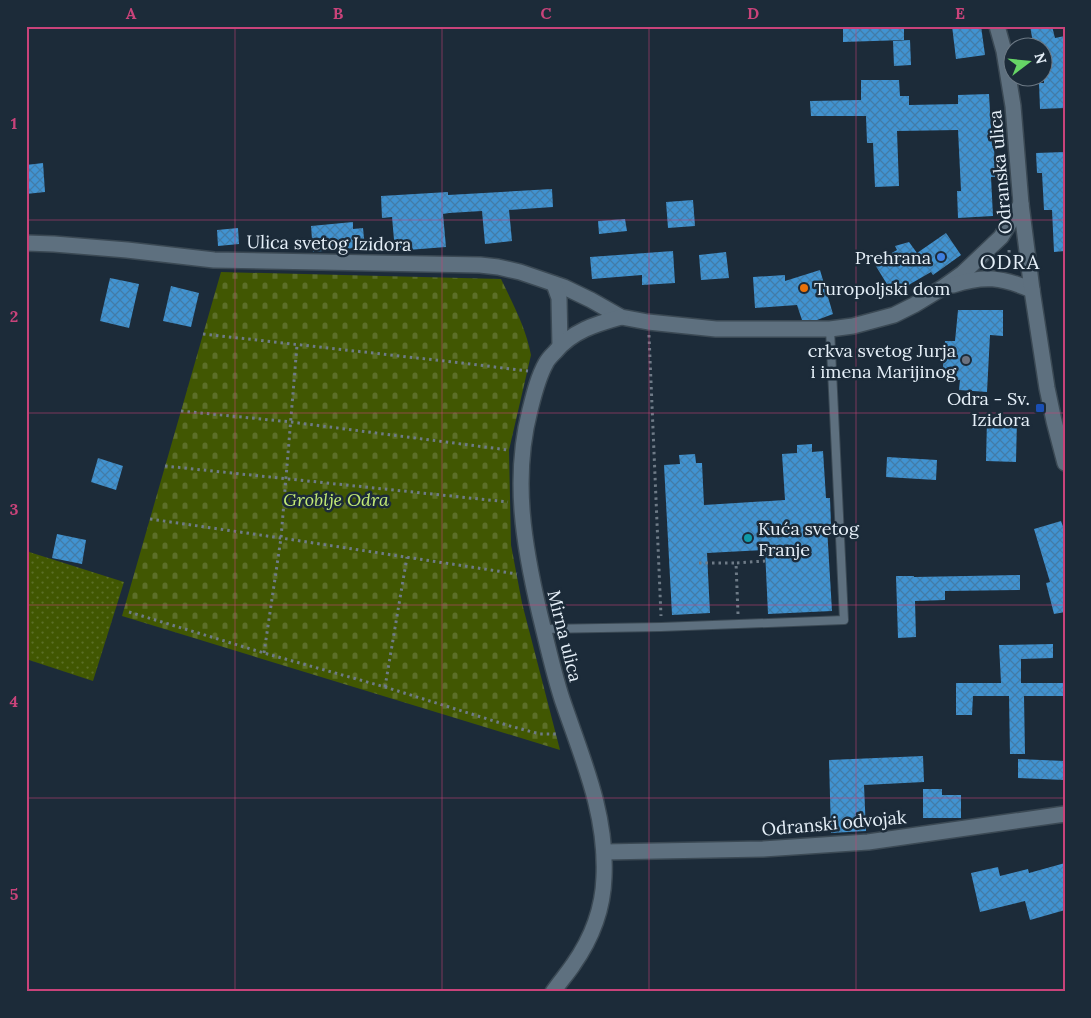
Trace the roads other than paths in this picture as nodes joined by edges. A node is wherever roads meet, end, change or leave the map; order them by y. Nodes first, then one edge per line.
1 (997, 26) edge
2 (1021, 204) junction
3 (26, 243) edge
4 (554, 284) junction
5 (942, 288) junction
6 (1032, 290) junction
7 (621, 317) junction
8 (830, 329) junction
9 (560, 346) junction
10 (1065, 463) edge
11 (543, 629) junction
12 (1065, 814) edge
13 (604, 852) junction
14 (553, 992) edge

1 - 2 street, Odranska ulica
2 - 5 street
2 - 6 street, Odranska ulica
3 - 4 street, Ulica svetog Izidora
4 - 7 street, Ulica svetog Izidora
4 - 9 street
5 - 6 street
5 - 8 street
6 - 10 street, Odranska ulica
7 - 8 street
7 - 9 street, Mirna ulica
8 - 11 lane
9 - 11 street, Mirna ulica
11 - 13 street, Mirna ulica
12 - 13 street, Odranski odvojak
13 - 14 street, Mirna ulica

